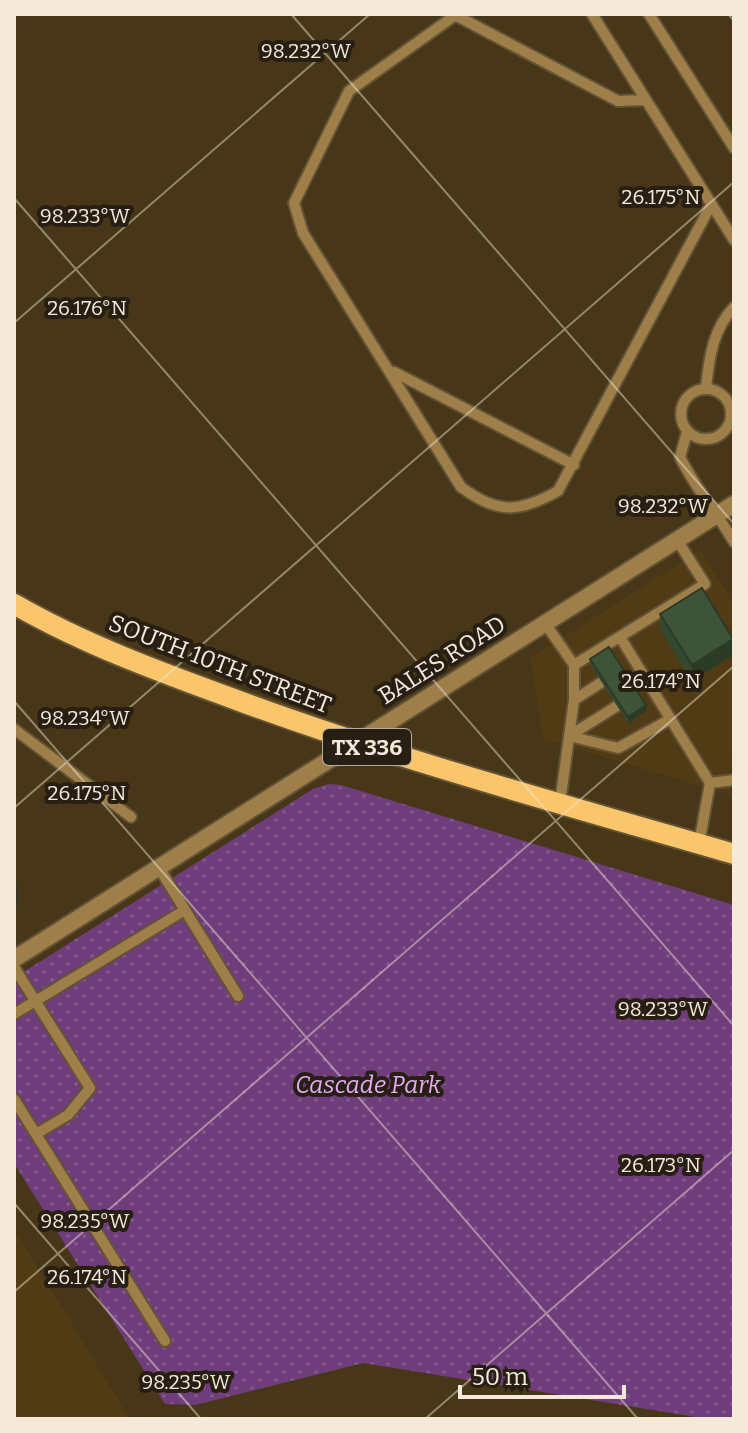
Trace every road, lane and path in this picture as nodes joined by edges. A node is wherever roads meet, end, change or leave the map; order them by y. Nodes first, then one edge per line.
1 (592, 14) edge
2 (649, 14) edge
3 (456, 15) edge
4 (646, 100) junction
5 (734, 148) edge
6 (711, 205) junction
7 (734, 240) edge
8 (734, 307) edge
9 (392, 371) junction
10 (706, 388) junction
11 (687, 432) junction
12 (574, 465) junction
13 (734, 504) edge
14 (718, 515) junction
15 (677, 540) junction
16 (734, 542) edge
17 (14, 604) edge
18 (545, 623) junction
19 (620, 637) junction
20 (574, 665) junction
21 (602, 682) edge
22 (650, 685) junction
23 (636, 694) edge
24 (574, 700) junction
25 (617, 706) edge
26 (671, 719) junction
27 (14, 729) edge
28 (569, 736) junction
29 (355, 743) junction
30 (734, 780) edge
31 (710, 783) junction
32 (560, 803) junction
33 (131, 817) dead end
34 (699, 844) junction
35 (734, 854) edge
36 (159, 868) junction
37 (185, 910) junction
38 (14, 959) edge
39 (14, 967) edge
40 (238, 996) dead end
41 (36, 1001) junction
42 (14, 1014) edge
43 (14, 1099) edge
44 (36, 1134) junction
45 (165, 1341) dead end

1 - 4 lane
2 - 5 lane
3 - 4 lane
3 - 9 lane
4 - 6 lane
6 - 7 lane
6 - 12 lane
8 - 10 lane
9 - 12 lane
9 - 12 lane
10 - 11 lane
10 - 11 lane
11 - 14 lane
13 - 14 street, BALES ROAD
14 - 15 street, BALES ROAD
14 - 16 lane
15 - 18 street, BALES ROAD
15 - 19 lane
17 - 29 main road, SOUTH 10TH STREET / TX 336
18 - 20 lane
18 - 29 street, BALES ROAD
19 - 20 lane
19 - 22 lane
20 - 24 lane
21 - 24 lane
22 - 23 lane
22 - 26 lane
24 - 28 lane
25 - 28 lane
26 - 28 lane
26 - 31 lane
27 - 33 lane
28 - 32 lane
29 - 32 main road, SOUTH 10TH STREET / TX 336
29 - 36 street, BALES ROAD
30 - 31 lane
31 - 34 lane
32 - 34 main road, SOUTH 10TH STREET / TX 336
34 - 35 main road, SOUTH 10TH STREET / TX 336
36 - 37 lane
36 - 38 street, BALES ROAD
37 - 40 lane
37 - 41 lane
39 - 41 lane
41 - 42 lane
41 - 44 lane
43 - 44 lane
44 - 45 lane

